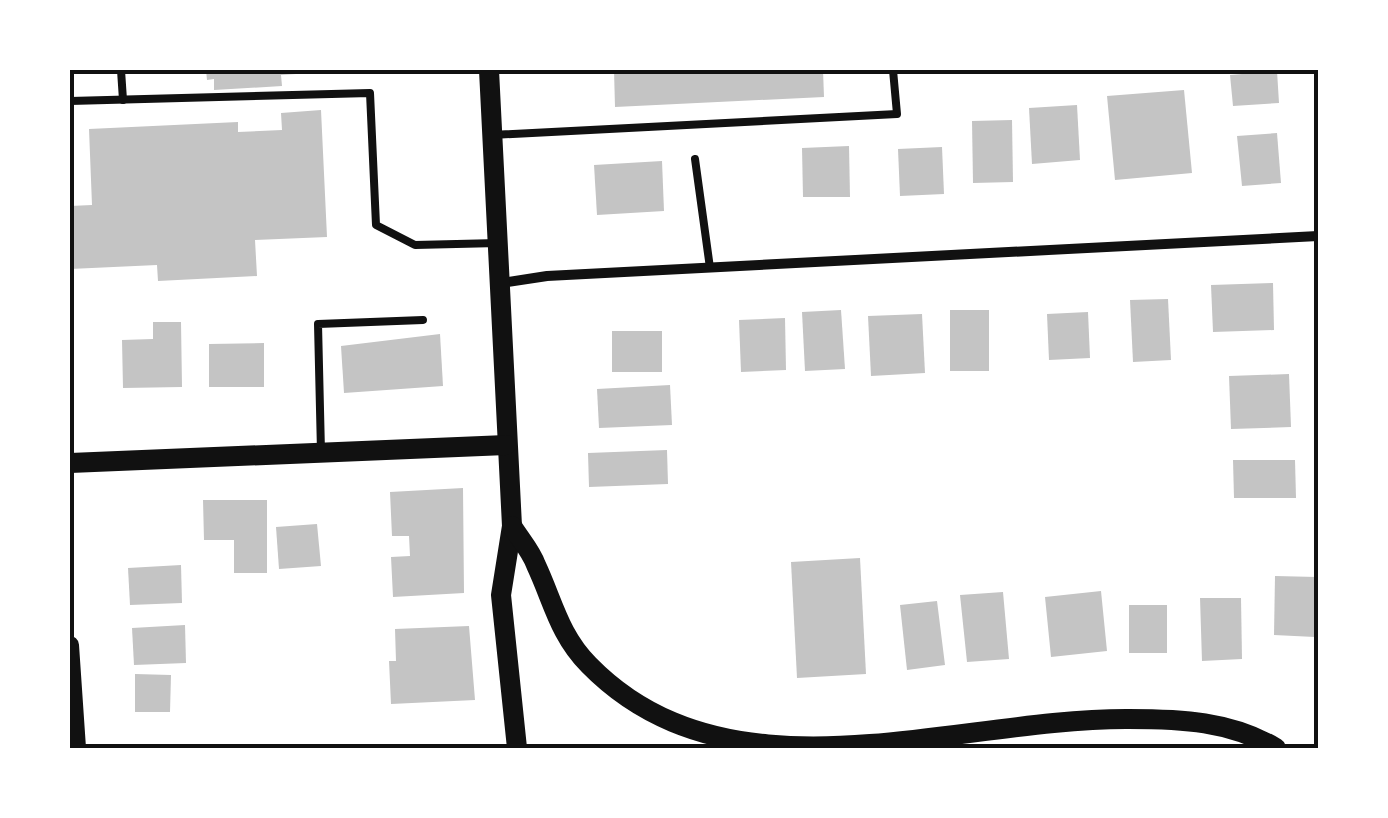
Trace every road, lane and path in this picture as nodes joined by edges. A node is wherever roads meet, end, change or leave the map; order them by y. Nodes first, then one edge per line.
1 (121, 70) edge
2 (489, 70) edge
3 (892, 70) edge
4 (122, 100) junction
5 (70, 101) edge
6 (492, 134) junction
7 (695, 159) dead end
8 (1318, 236) edge
9 (498, 243) junction
10 (710, 268) junction
11 (500, 283) junction
12 (423, 320) dead end
13 (506, 445) junction
14 (321, 452) junction
15 (70, 463) edge
16 (512, 526) junction
17 (70, 645) edge
18 (768, 747) edge
19 (77, 748) edge
20 (516, 748) edge
21 (1276, 748) edge

1 - 4 lane
2 - 6 main road
3 - 6 lane
4 - 5 lane
4 - 9 lane
6 - 9 main road
7 - 10 lane
8 - 10 street
9 - 11 main road
10 - 11 street
11 - 13 main road
12 - 14 lane
13 - 14 main road
13 - 16 main road
14 - 15 main road
16 - 18 main road
16 - 20 main road
17 - 19 street
18 - 21 main road

